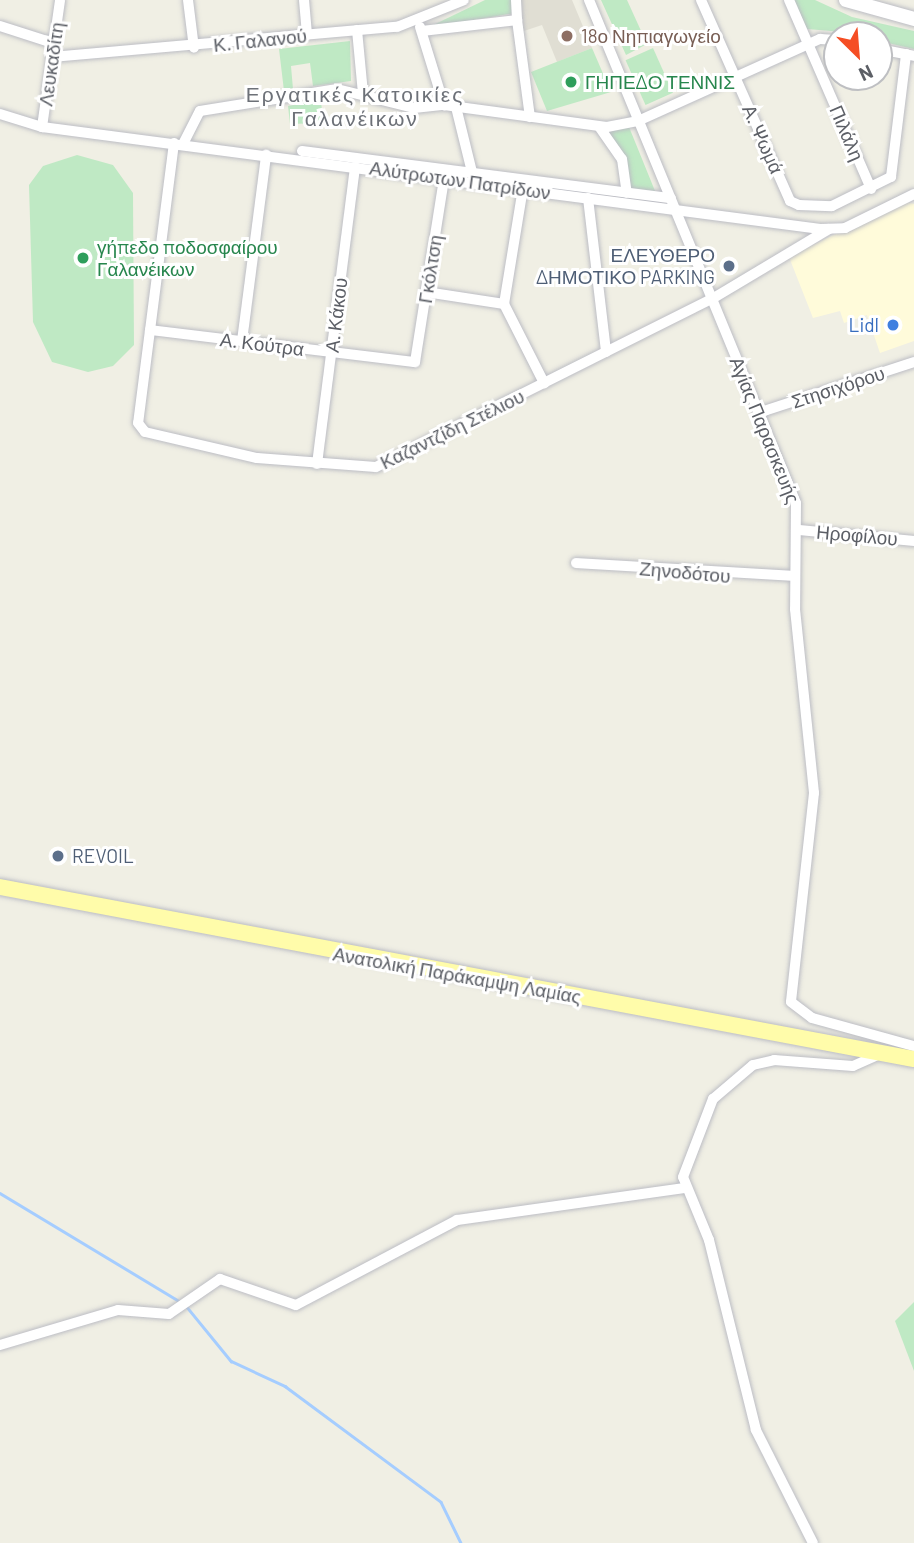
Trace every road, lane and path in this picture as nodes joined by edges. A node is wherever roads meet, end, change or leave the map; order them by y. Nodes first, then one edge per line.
1 (60, 0) edge
2 (188, 0) edge
3 (304, 0) edge
4 (426, 0) edge
5 (464, 0) edge
6 (516, 0) edge
7 (589, 0) edge
8 (701, 0) edge
9 (789, 0) edge
10 (846, 0) edge
11 (430, 13) junction
12 (914, 19) edge
13 (517, 20) junction
14 (0, 26) edge
15 (419, 26) junction
16 (357, 30) junction
17 (307, 35) junction
18 (823, 42) edge
19 (53, 43) junction
20 (809, 45) junction
21 (194, 48) junction
22 (910, 55) edge
23 (51, 57) junction
24 (735, 78) junction
25 (363, 94) junction
26 (444, 104) junction
27 (456, 107) junction
28 (0, 114) edge
29 (530, 117) junction
30 (638, 121) junction
31 (42, 127) junction
32 (600, 128) junction
33 (178, 144) junction
34 (302, 151) dead end
35 (266, 155) junction
36 (355, 166) junction
37 (472, 172) junction
38 (444, 178) junction
39 (523, 188) junction
40 (871, 189) junction
41 (627, 193) junction
42 (914, 194) edge
43 (588, 198) junction
44 (671, 198) junction
45 (676, 209) junction
46 (829, 229) junction
47 (426, 292) junction
48 (712, 299) junction
49 (504, 304) junction
50 (150, 330) junction
51 (242, 341) junction
52 (606, 352) junction
53 (331, 353) junction
54 (416, 360) joint
55 (914, 362) edge
56 (544, 383) junction
57 (761, 412) junction
58 (317, 464) junction
59 (799, 530) junction
60 (914, 541) edge
61 (576, 563) dead end
62 (795, 576) junction
63 (0, 887) edge
64 (914, 1046) edge
65 (882, 1053) junction
66 (914, 1059) edge
67 (685, 1188) junction
68 (0, 1345) edge
69 (813, 1543) edge

1 - 19 street, Λευκαδίτη
2 - 21 street
3 - 17 street
4 - 11 street
5 - 11 street, Κ. Γαλανού
6 - 13 street
7 - 30 street, Αγίας Παρασκευής
8 - 24 street, Α. Ψωμά
9 - 20 street, Πιλάλη
10 - 12 main road
11 - 15 street, Κ. Γαλανού
13 - 15 street
13 - 29 street
14 - 19 street
15 - 16 street, Κ. Γαλανού
15 - 26 street
16 - 17 street, Κ. Γαλανού
16 - 25 street
17 - 21 street, Κ. Γαλανού
18 - 20 street
19 - 23 street, Λευκαδίτη
20 - 24 street
20 - 40 street, Πιλάλη
21 - 23 street, Κ. Γαλανού
22 - 40 street
23 - 31 street, Λευκαδίτη
24 - 30 street
24 - 40 street, Α. Ψωμά
25 - 26 street
25 - 33 street
26 - 27 street
27 - 29 street
27 - 37 street
28 - 31 street, Αλύτρωτων Πατρίδων
29 - 32 street
30 - 32 street
30 - 44 street, Αγίας Παρασκευής
31 - 33 street, Αλύτρωτων Πατρίδων
32 - 41 street
33 - 35 street, Αλύτρωτων Πατρίδων
33 - 50 street
34 - 37 street
35 - 36 street, Αλύτρωτων Πατρίδων
35 - 51 street
36 - 38 street, Αλύτρωτων Πατρίδων
36 - 53 street, Α. Κάκου
37 - 41 street
38 - 39 street, Αλύτρωτων Πατρίδων
38 - 47 street, Γκόλτση
39 - 43 street, Αλύτρωτων Πατρίδων
39 - 49 street
41 - 44 street
42 - 46 street, Αλύτρωτων Πατρίδων
43 - 45 street, Αλύτρωτων Πατρίδων
43 - 52 street
44 - 45 street, Αγίας Παρασκευής
45 - 46 street, Αλύτρωτων Πατρίδων
45 - 48 street, Αγίας Παρασκευής
46 - 48 street, Καζαντζίδη Στέλιου
47 - 49 street
47 - 54 street, Γκόλτση
48 - 52 street, Καζαντζίδη Στέλιου
48 - 57 street, Αγίας Παρασκευής
49 - 56 street
50 - 51 street, Α. Κούτρα
50 - 58 street, Καζαντζίδη Στέλιου
51 - 53 street, Α. Κούτρα
52 - 56 street, Καζαντζίδη Στέλιου
53 - 54 street, Α. Κούτρα
53 - 58 street, Α. Κάκου
55 - 57 street, Στησιχόρου
56 - 58 street, Καζαντζίδη Στέλιου
57 - 59 street, Αγίας Παρασκευής
59 - 60 street, Ηροφίλου
59 - 62 street, Αγίας Παρασκευής
61 - 62 street, Ζηνοδότου
62 - 64 street, Αγίας Παρασκευής
63 - 65 main road, Ανατολική Παράκαμψη Λαμίας
65 - 66 main road, Ανατολική Παράκαμψη Λαμίας
65 - 67 street
67 - 68 street
67 - 69 street

